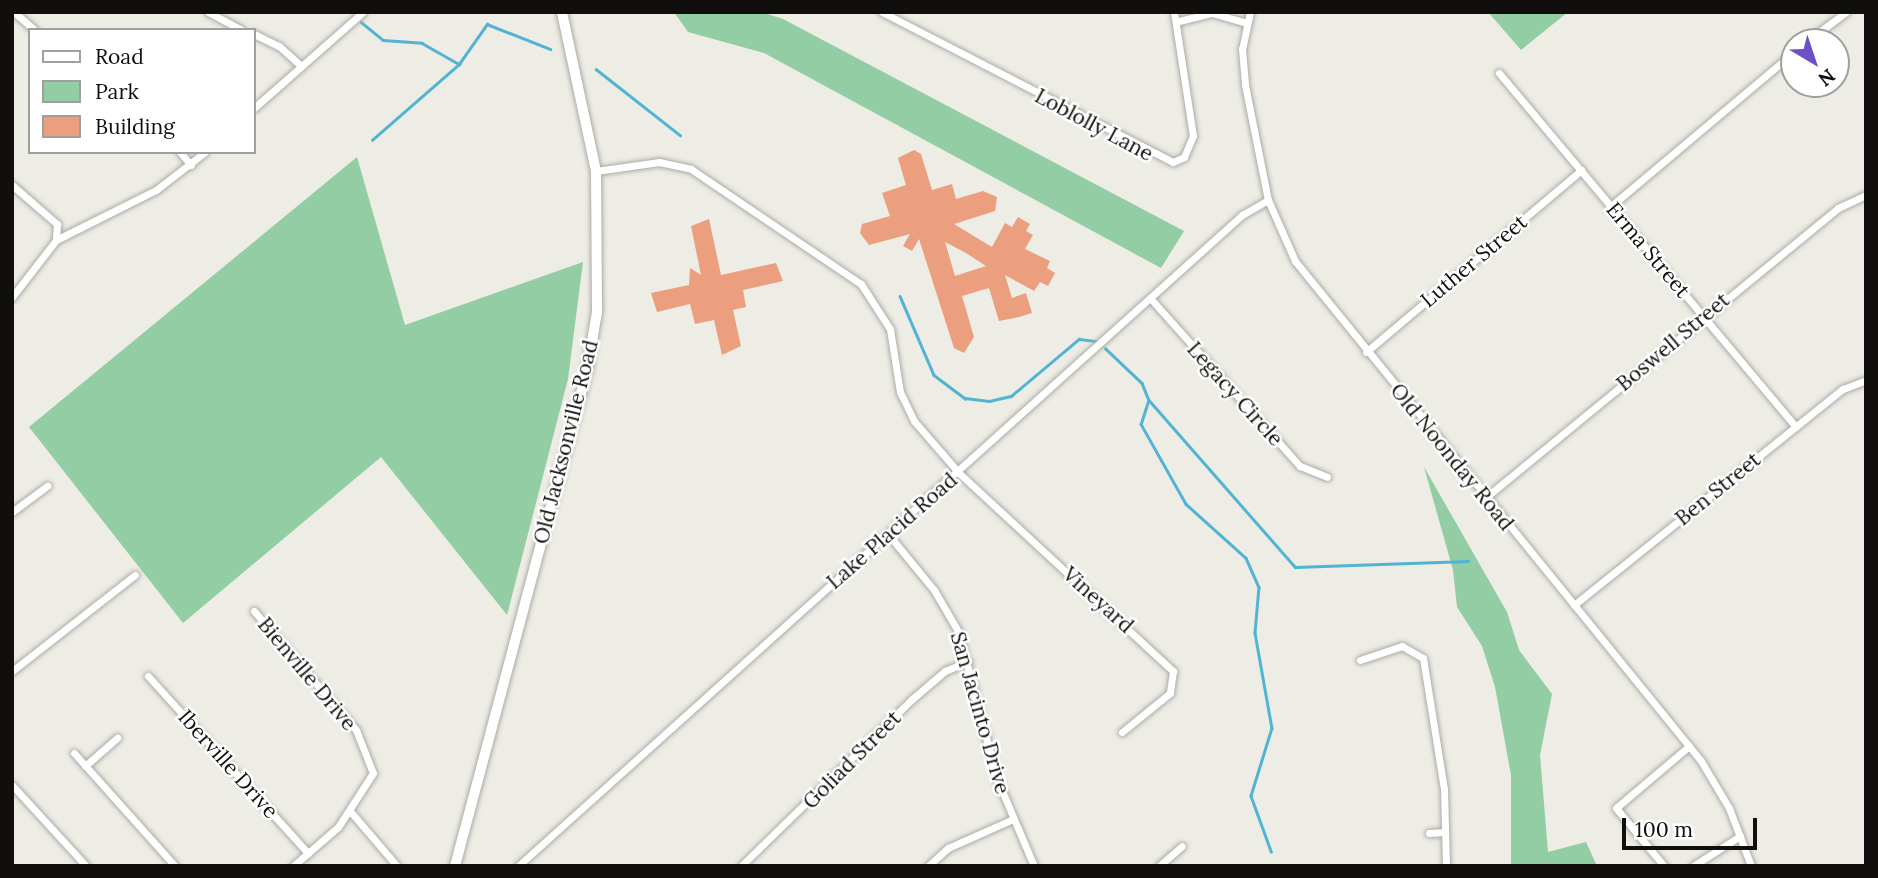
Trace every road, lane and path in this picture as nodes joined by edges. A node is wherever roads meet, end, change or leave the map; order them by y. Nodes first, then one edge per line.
1 (14, 12) edge
2 (208, 12) edge
3 (363, 12) edge
4 (562, 12) edge
5 (882, 12) edge
6 (1174, 12) edge
7 (1250, 12) edge
8 (1846, 12) edge
9 (1179, 21) junction
10 (1246, 23) junction
11 (33, 28) edge
12 (238, 28) edge
13 (1825, 28) edge
14 (256, 35) edge
15 (1780, 64) edge
16 (301, 66) junction
17 (1499, 73) dead end
18 (256, 106) edge
19 (182, 154) edge
20 (203, 154) edge
21 (191, 165) junction
22 (1581, 170) junction
23 (596, 171) junction
24 (12, 185) edge
25 (1866, 195) edge
26 (1268, 200) junction
27 (1611, 206) junction
28 (56, 240) junction
29 (12, 297) edge
30 (1151, 299) junction
31 (1704, 317) junction
32 (1366, 352) junction
33 (1866, 380) edge
34 (1796, 427) junction
35 (959, 472) junction
36 (1327, 477) dead end
37 (47, 486) dead end
38 (1485, 498) junction
39 (12, 512) edge
40 (888, 534) junction
41 (135, 575) dead end
42 (1574, 605) junction
43 (254, 611) dead end
44 (1360, 660) dead end
45 (968, 661) junction
46 (12, 671) edge
47 (148, 676) dead end
48 (1122, 732) dead end
49 (117, 738) dead end
50 (1689, 746) junction
51 (74, 753) dead end
52 (85, 766) junction
53 (12, 785) edge
54 (20, 794) junction
55 (12, 801) edge
56 (349, 811) junction
57 (1013, 819) junction
58 (1445, 832) junction
59 (1429, 833) dead end
60 (1741, 836) junction
61 (1182, 846) dead end
62 (308, 853) junction
63 (86, 866) edge
64 (175, 866) edge
65 (293, 866) edge
66 (397, 866) edge
67 (455, 866) edge
68 (518, 866) edge
69 (741, 866) edge
70 (928, 866) edge
71 (1034, 866) edge
72 (1159, 866) edge
73 (1446, 866) edge
74 (1664, 866) edge
75 (1693, 866) edge
76 (1751, 866) edge

1 - 11 street
2 - 12 street
3 - 16 street
4 - 23 main road, Old Jacksonville Road
5 - 9 street, Loblolly Lane
6 - 9 street, Loblolly Lane
7 - 10 street, Old Noonday Road
8 - 13 street
9 - 10 street
10 - 26 street, Old Noonday Road
14 - 16 street
15 - 27 street
16 - 18 street
17 - 22 street, Erma Street
19 - 21 street
20 - 21 street
21 - 28 street
22 - 27 street, Erma Street
22 - 32 street, Luther Street
23 - 35 street
23 - 67 main road, Old Jacksonville Road
24 - 28 street
25 - 31 street, Boswell Street
26 - 30 street, Lake Placid Road
26 - 32 street, Old Noonday Road
27 - 31 street, Erma Street
28 - 29 street
30 - 35 street, Lake Placid Road
30 - 36 street, Legacy Circle
31 - 34 street, Erma Street
31 - 38 street, Boswell Street
32 - 38 street, Old Noonday Road
33 - 34 street, Ben Street
34 - 42 street, Ben Street
35 - 40 street, Lake Placid Road
35 - 48 street, Vineyard
37 - 39 street
38 - 42 street, Old Noonday Road
40 - 45 street, San Jacinto Drive
40 - 68 street, Lake Placid Road
41 - 46 street
42 - 50 street, Old Noonday Road
43 - 56 street, Bienville Drive
44 - 58 street
45 - 57 street, San Jacinto Drive
45 - 69 street, Goliad Street
47 - 62 street, Iberville Drive
49 - 52 street
50 - 60 street, Old Noonday Road
50 - 74 street
51 - 52 street
52 - 64 street
53 - 54 street
54 - 55 street
54 - 63 street
56 - 62 street
56 - 66 street
57 - 70 street
57 - 71 street, San Jacinto Drive
58 - 59 street
58 - 73 street
60 - 75 street
60 - 76 street, Old Noonday Road
61 - 72 street
62 - 65 street

